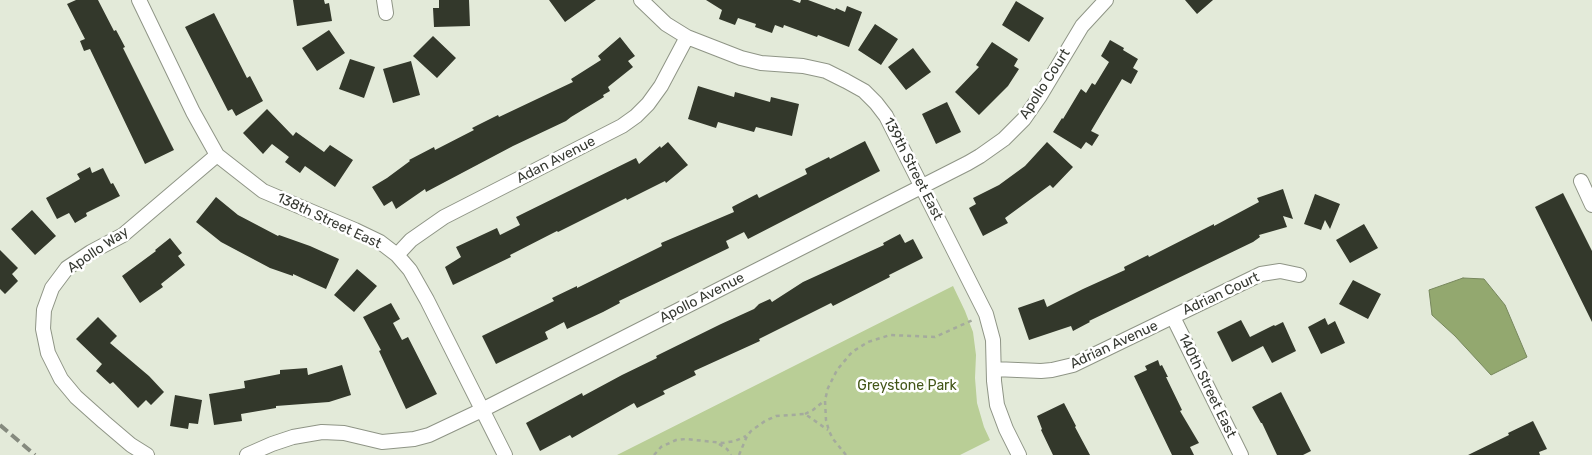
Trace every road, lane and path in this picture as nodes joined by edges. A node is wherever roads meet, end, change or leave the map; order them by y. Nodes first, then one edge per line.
1 (139, 0) edge
2 (641, 0) edge
3 (1106, 0) edge
4 (687, 37) junction
5 (217, 155) junction
6 (1581, 181) dead end
7 (922, 186) junction
8 (1592, 204) edge
9 (397, 255) junction
10 (1299, 275) dead end
11 (986, 314) junction
12 (1173, 317) junction
13 (994, 369) junction
14 (824, 400) junction
15 (482, 410) junction
16 (804, 414) junction
17 (829, 431) junction
18 (747, 436) junction
19 (718, 443) junction
20 (147, 455) edge
21 (247, 455) edge
22 (505, 455) edge
23 (654, 455) edge
24 (731, 455) edge
25 (739, 455) edge
26 (846, 455) edge
27 (1019, 455) edge
28 (1241, 455) edge

1 - 5 street, 138th Street East
2 - 4 street, 139th Street East
3 - 7 street, Apollo Court
4 - 7 street, 139th Street East
4 - 9 street, Adan Avenue
5 - 9 street, 138th Street East
5 - 20 street, Apollo Way
6 - 8 street
7 - 11 street, 139th Street East
7 - 15 street, Apollo Avenue
9 - 15 street, 138th Street East
10 - 12 street, Adrian Court
11 - 13 street, 139th Street East
11 - 14 path
12 - 13 street, Adrian Avenue
12 - 28 street, 140th Street East
13 - 27 street, 139th Street East
14 - 16 path
14 - 17 path
15 - 21 street
15 - 22 street, 138th Street East
16 - 17 path
16 - 18 path
17 - 26 path
18 - 19 path
18 - 25 path
19 - 23 path
19 - 24 path

